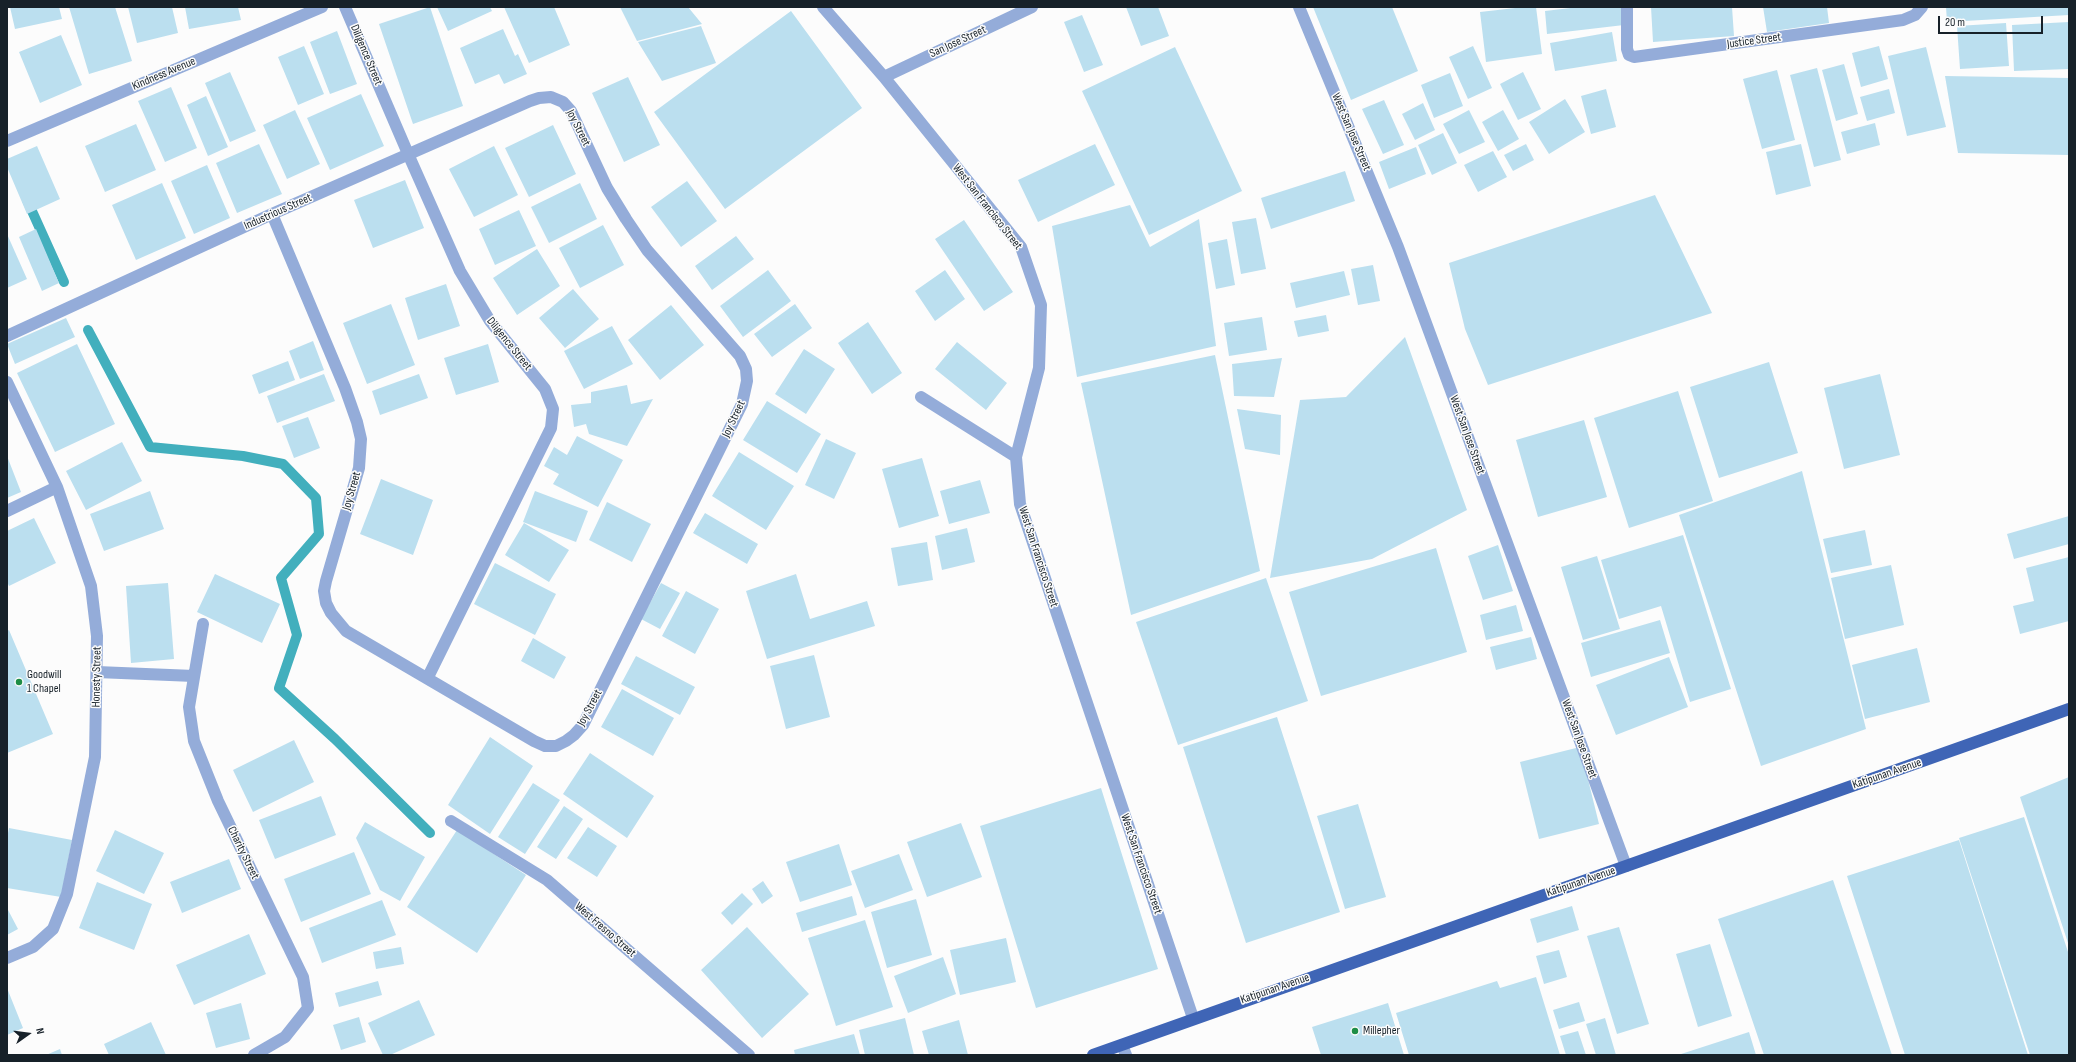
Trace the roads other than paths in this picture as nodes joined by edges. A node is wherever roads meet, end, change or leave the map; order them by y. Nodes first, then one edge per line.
1 (322, 7) edge
2 (345, 7) edge
3 (823, 7) edge
4 (1032, 7) edge
5 (1299, 7) edge
6 (1627, 7) edge
7 (1922, 7) edge
8 (884, 78) junction
9 (551, 97) joint
10 (7, 141) edge
11 (408, 156) junction
12 (272, 214) junction
13 (7, 336) edge
14 (7, 382) edge
15 (922, 397) dead end
16 (1016, 456) junction
17 (57, 487) junction
18 (7, 511) edge
19 (203, 624) dead end
20 (97, 672) junction
21 (194, 676) junction
22 (428, 677) junction
23 (2069, 709) edge
24 (451, 821) dead end
25 (1626, 866) junction
26 (7, 958) edge
27 (1193, 1018) junction
28 (1124, 1050) edge
29 (254, 1055) edge
30 (749, 1055) edge
31 (1093, 1055) edge

1 - 10 street, Kindness Avenue
2 - 11 street, Diligence Street
3 - 8 street, West San Francisco Street
4 - 8 street, San Jose Street
5 - 25 street, West San Jose Street
6 - 7 street, Justice Street
8 - 16 street, West San Francisco Street
9 - 11 street, Industrious Street
9 - 22 street, Joy Street
11 - 12 street, Industrious Street
11 - 22 street, Diligence Street
12 - 13 street, Industrious Street
12 - 22 street, Joy Street
14 - 17 street, Honesty Street
15 - 16 street
16 - 27 street, West San Francisco Street
17 - 18 street
17 - 20 street, Honesty Street
19 - 21 street, Charity Street
20 - 21 street
20 - 26 street, Honesty Street
21 - 29 street, Charity Street
23 - 25 main road, Katipunan Avenue
24 - 30 street, West Fresno Street
25 - 27 main road, Katipunan Avenue
27 - 28 main road, Katipunan Avenue
28 - 31 main road, Katipunan Avenue

